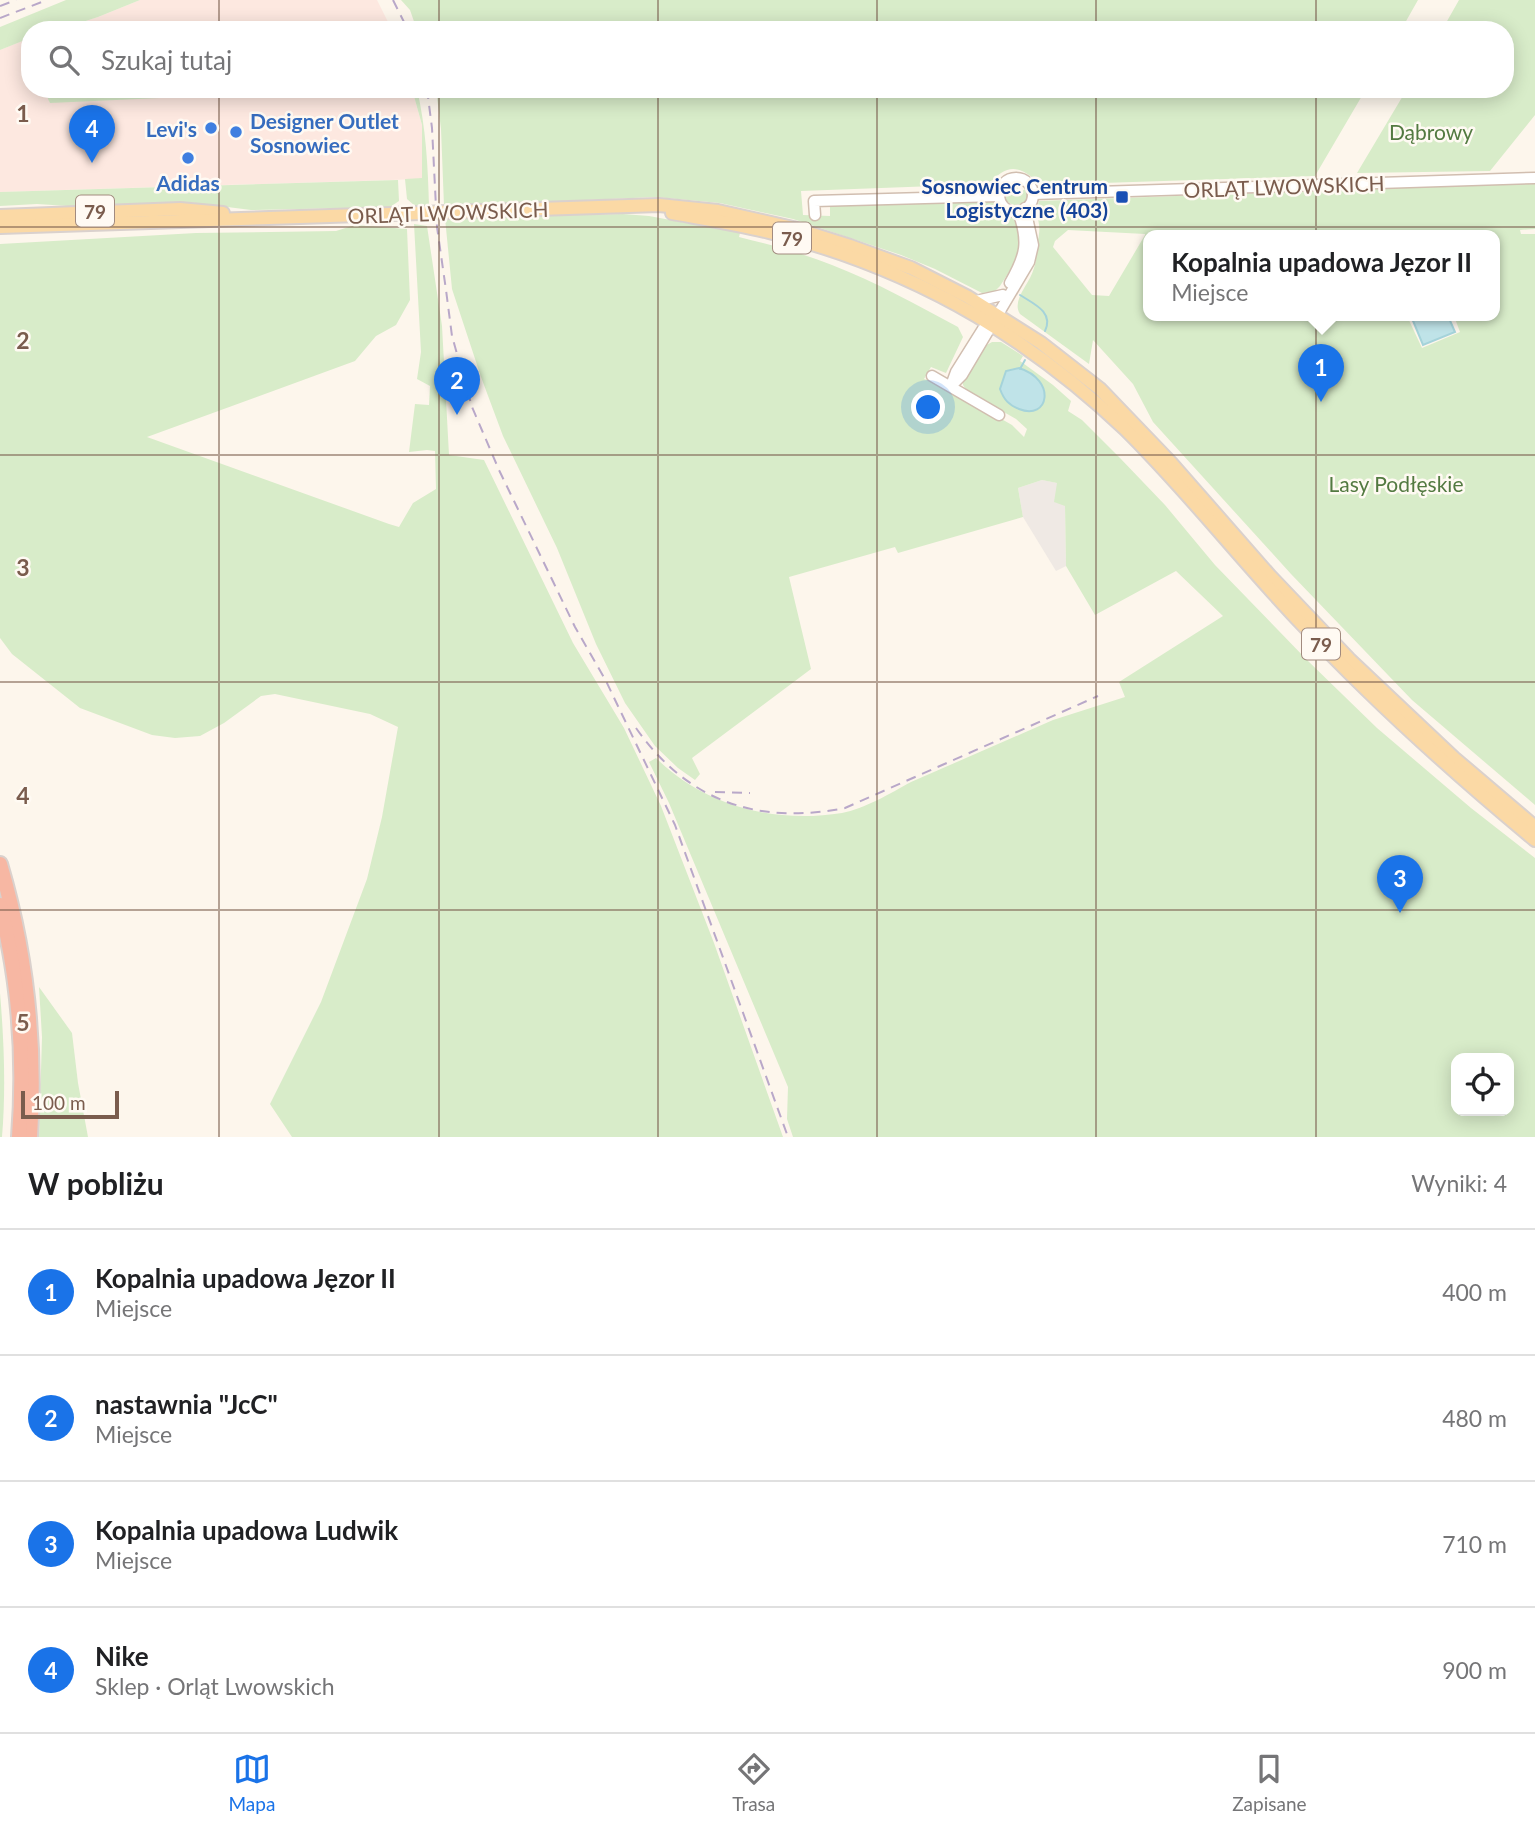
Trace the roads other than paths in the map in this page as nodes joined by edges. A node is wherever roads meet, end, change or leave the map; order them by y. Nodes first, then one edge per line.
1 (1535, 178) edge
2 (1033, 194) junction
3 (999, 196) junction
4 (1022, 210) junction
5 (815, 215) dead end
6 (0, 216) edge
7 (269, 217) junction
8 (0, 227) edge
9 (1006, 297) junction
10 (973, 307) junction
11 (993, 319) junction
12 (1012, 330) junction
13 (980, 340) junction
14 (932, 376) dead end
15 (951, 386) junction
16 (999, 415) dead end
17 (1535, 827) edge
18 (1535, 840) edge
19 (0, 864) edge
20 (0, 905) edge
21 (19, 1137) edge
22 (30, 1137) edge

1 - 2 street, ORLĄT LWOWSKICH
2 - 3 street
2 - 4 street
3 - 4 street
3 - 5 street
4 - 9 street
6 - 7 main road, ORLĄT LWOWSKICH / 79
7 - 8 main road, ORLĄT LWOWSKICH / 79
7 - 10 main road, ORLĄT LWOWSKICH / 79, bridge
9 - 10 street
9 - 11 street
9 - 12 street
10 - 11 main road, 79
10 - 13 street
11 - 12 main road, 79
11 - 13 street
12 - 13 street
12 - 17 main road, 79
12 - 18 main road, 79
13 - 15 street
14 - 15 street
15 - 16 street
19 - 22 highway
20 - 21 highway

